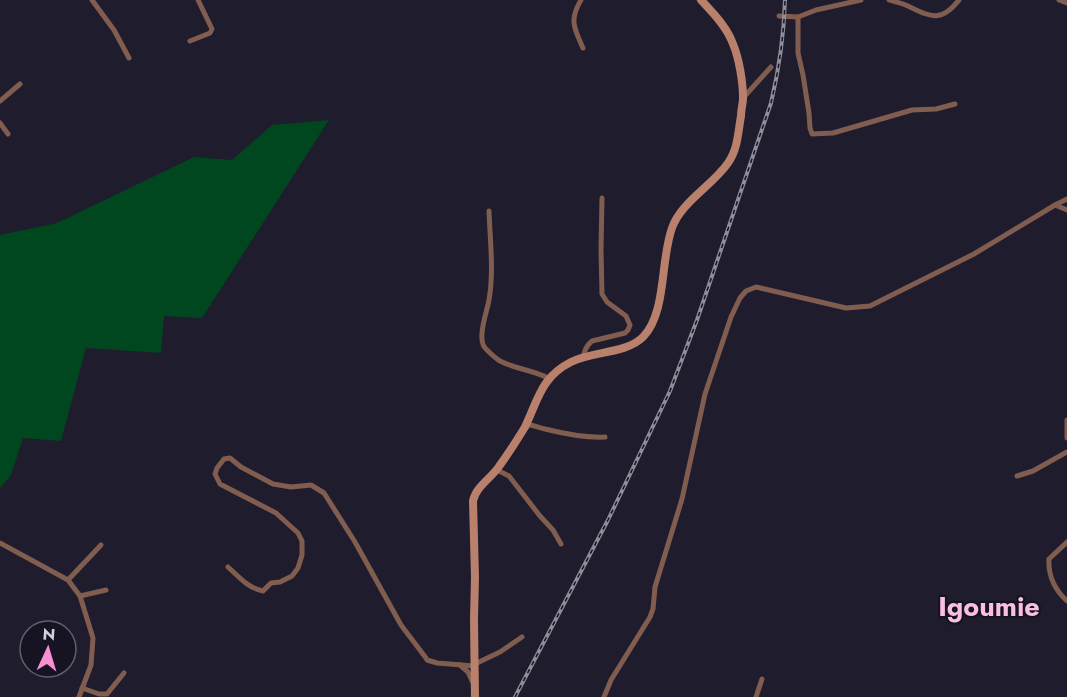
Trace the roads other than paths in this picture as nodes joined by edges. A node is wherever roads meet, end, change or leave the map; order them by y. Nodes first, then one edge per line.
1 (93, 0) edge
2 (198, 0) edge
3 (581, 0) edge
4 (701, 0) edge
5 (861, 0) edge
6 (889, 0) edge
7 (959, 0) edge
8 (1059, 0) edge
9 (1067, 3) edge
10 (779, 16) dead end
11 (798, 17) junction
12 (190, 41) dead end
13 (583, 48) dead end
14 (129, 58) dead end
15 (771, 67) dead end
16 (20, 84) dead end
17 (743, 98) junction
18 (0, 101) edge
19 (955, 104) dead end
20 (0, 123) edge
21 (8, 134) dead end
22 (602, 198) dead end
23 (1067, 199) edge
24 (1055, 205) junction
25 (1067, 210) edge
26 (489, 211) dead end
27 (584, 357) junction
28 (548, 378) junction
29 (1067, 420) edge
30 (526, 424) junction
31 (605, 437) dead end
32 (1067, 438) edge
33 (1067, 452) edge
34 (497, 470) junction
35 (1017, 476) dead end
36 (1067, 542) edge
37 (0, 543) edge
38 (561, 544) dead end
39 (101, 545) dead end
40 (228, 567) dead end
41 (68, 580) junction
42 (106, 590) dead end
43 (80, 596) junction
44 (1067, 601) edge
45 (522, 637) dead end
46 (460, 665) junction
47 (474, 666) junction
48 (124, 673) dead end
49 (762, 679) dead end
50 (475, 686) junction
51 (82, 688) junction
52 (79, 697) edge
53 (476, 697) edge
54 (604, 697) edge
55 (756, 697) edge

1 - 14 street
2 - 12 street
3 - 13 street
4 - 17 street
5 - 11 street
6 - 7 street
8 - 9 street
10 - 11 street
11 - 19 street
15 - 17 street
16 - 18 street
17 - 27 street
20 - 21 street
22 - 27 street
23 - 24 street
24 - 25 street
24 - 54 street
26 - 28 street
27 - 28 street
28 - 30 street
29 - 32 street
30 - 31 street
30 - 34 street
33 - 35 street
34 - 38 street
34 - 47 street
36 - 44 street
37 - 41 street
39 - 41 street
40 - 46 street
41 - 43 street
42 - 43 street
43 - 51 street
45 - 47 street
46 - 47 street
46 - 50 street
47 - 50 street
48 - 51 street
49 - 55 street
50 - 53 street
51 - 52 street

